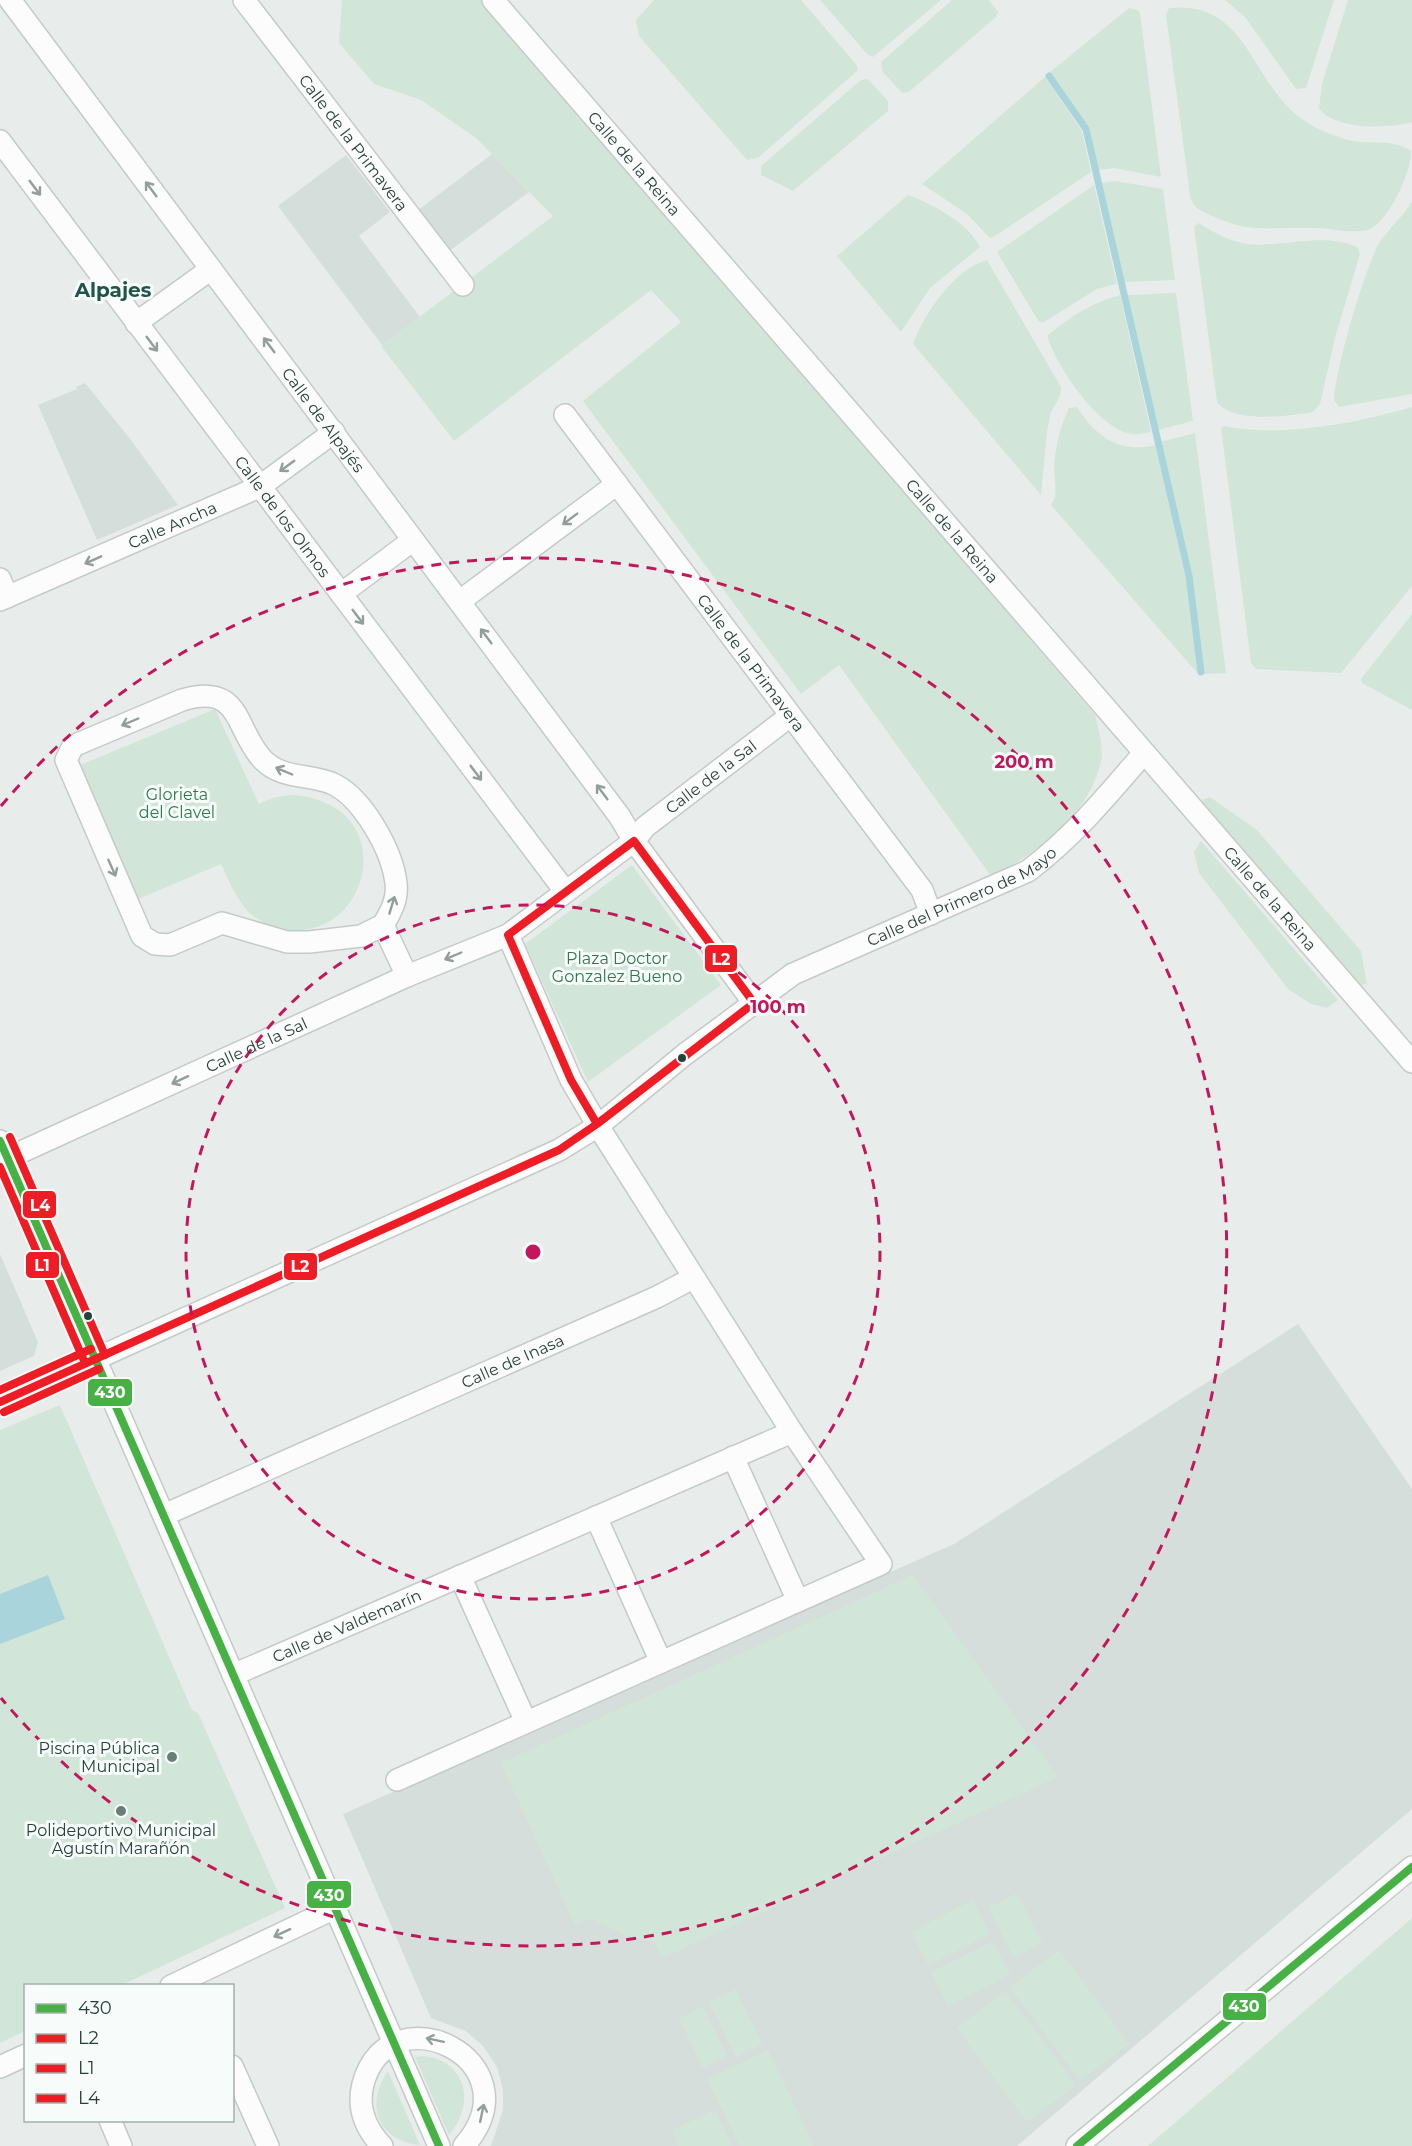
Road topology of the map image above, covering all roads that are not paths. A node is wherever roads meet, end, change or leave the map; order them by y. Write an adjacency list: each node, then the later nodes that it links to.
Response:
1 (10, 0): 5 (street, Calle de Alpajés, one-way to 1)
2 (244, 0): 6 (street, Calle de la Primavera)
3 (493, 0): 17 (street, Calle de la Reina)
4 (0, 141): 7 (street, Calle de los Olmos, one-way to 7)
5 (211, 268): 7 (street); 9 (street, Calle de Alpajés, one-way to 5)
6 (463, 285)
7 (136, 323): 11 (street, Calle de los Olmos, one-way to 11)
8 (566, 415): 10 (street, Calle de la Primavera)
9 (334, 432): 11 (street, Calle Ancha, one-way to 11); 12 (street, Calle de Alpajés)
10 (616, 484): 15 (street, one-way to 15); 16 (street, Calle de la Primavera)
11 (259, 487): 13 (street, Calle Ancha, one-way to 13); 14 (street, Calle de los Olmos)
12 (413, 540): 14 (street); 15 (street, Calle de Alpajés)
13 (2, 592)
14 (341, 594): 19 (street, Calle de los Olmos, one-way to 19)
15 (460, 601): 18 (street, Calle de Alpajés, one-way to 15)
16 (790, 716): 18 (street, Calle de la Sal); 20 (street, Calle de la Primavera)
17 (1143, 753): 20 (street, Calle del Primero de Mayo); 25 (street, Calle de la Reina)
18 (634, 842): 19 (street, Calle de la Sal); 24 (street, Calle de Alpajés)
19 (565, 891): 22 (street, Calle de la Sal)
20 (931, 914): 24 (street, Calle del Primero de Mayo)
21 (383, 925): 21 (street, one-way to 21); 23 (street)
22 (508, 935): 23 (street, Calle de la Sal, one-way to 23); 26 (street)
23 (407, 976): 27 (street, Calle de la Sal, one-way to 27)
24 (754, 1003): 26 (street, Calle del Primero de Mayo)
25 (1412, 1062)
26 (598, 1126): 28 (street); 29 (street)
27 (4, 1149): 29 (street)
28 (693, 1278): 31 (street); 33 (street, Calle de Inasa)
29 (95, 1359): 30 (street); 33 (street)
30 (0, 1402)
31 (792, 1432): 32 (street, Calle de Valdemarín); 36 (street)
32 (733, 1457): 34 (street, Calle de Valdemarín); 36 (street)
33 (164, 1515): 38 (street)
34 (596, 1517): 35 (street, Calle de Valdemarín); 37 (street)
35 (460, 1576): 38 (street, Calle de Valdemarín); 39 (street)
36 (798, 1601): 37 (street)
37 (661, 1662): 39 (street)
38 (233, 1674): 42 (street)
39 (526, 1722): 40 (street)
40 (397, 1780)
41 (1412, 1867): 55 (street)
42 (335, 1908): 43 (street, one-way to 43); 45 (street)
43 (195, 1980): 44 (street)
44 (179, 1984)
45 (393, 2045): 52 (street); 53 (street); 54 (street, one-way to 45)
46 (24, 2056): 47 (street)
47 (0, 2067)
48 (234, 2070): 51 (street)
49 (110, 2122): 50 (street)
50 (121, 2146)
51 (268, 2146)
52 (382, 2146)
53 (439, 2146)
54 (464, 2146)
55 (1077, 2146)

